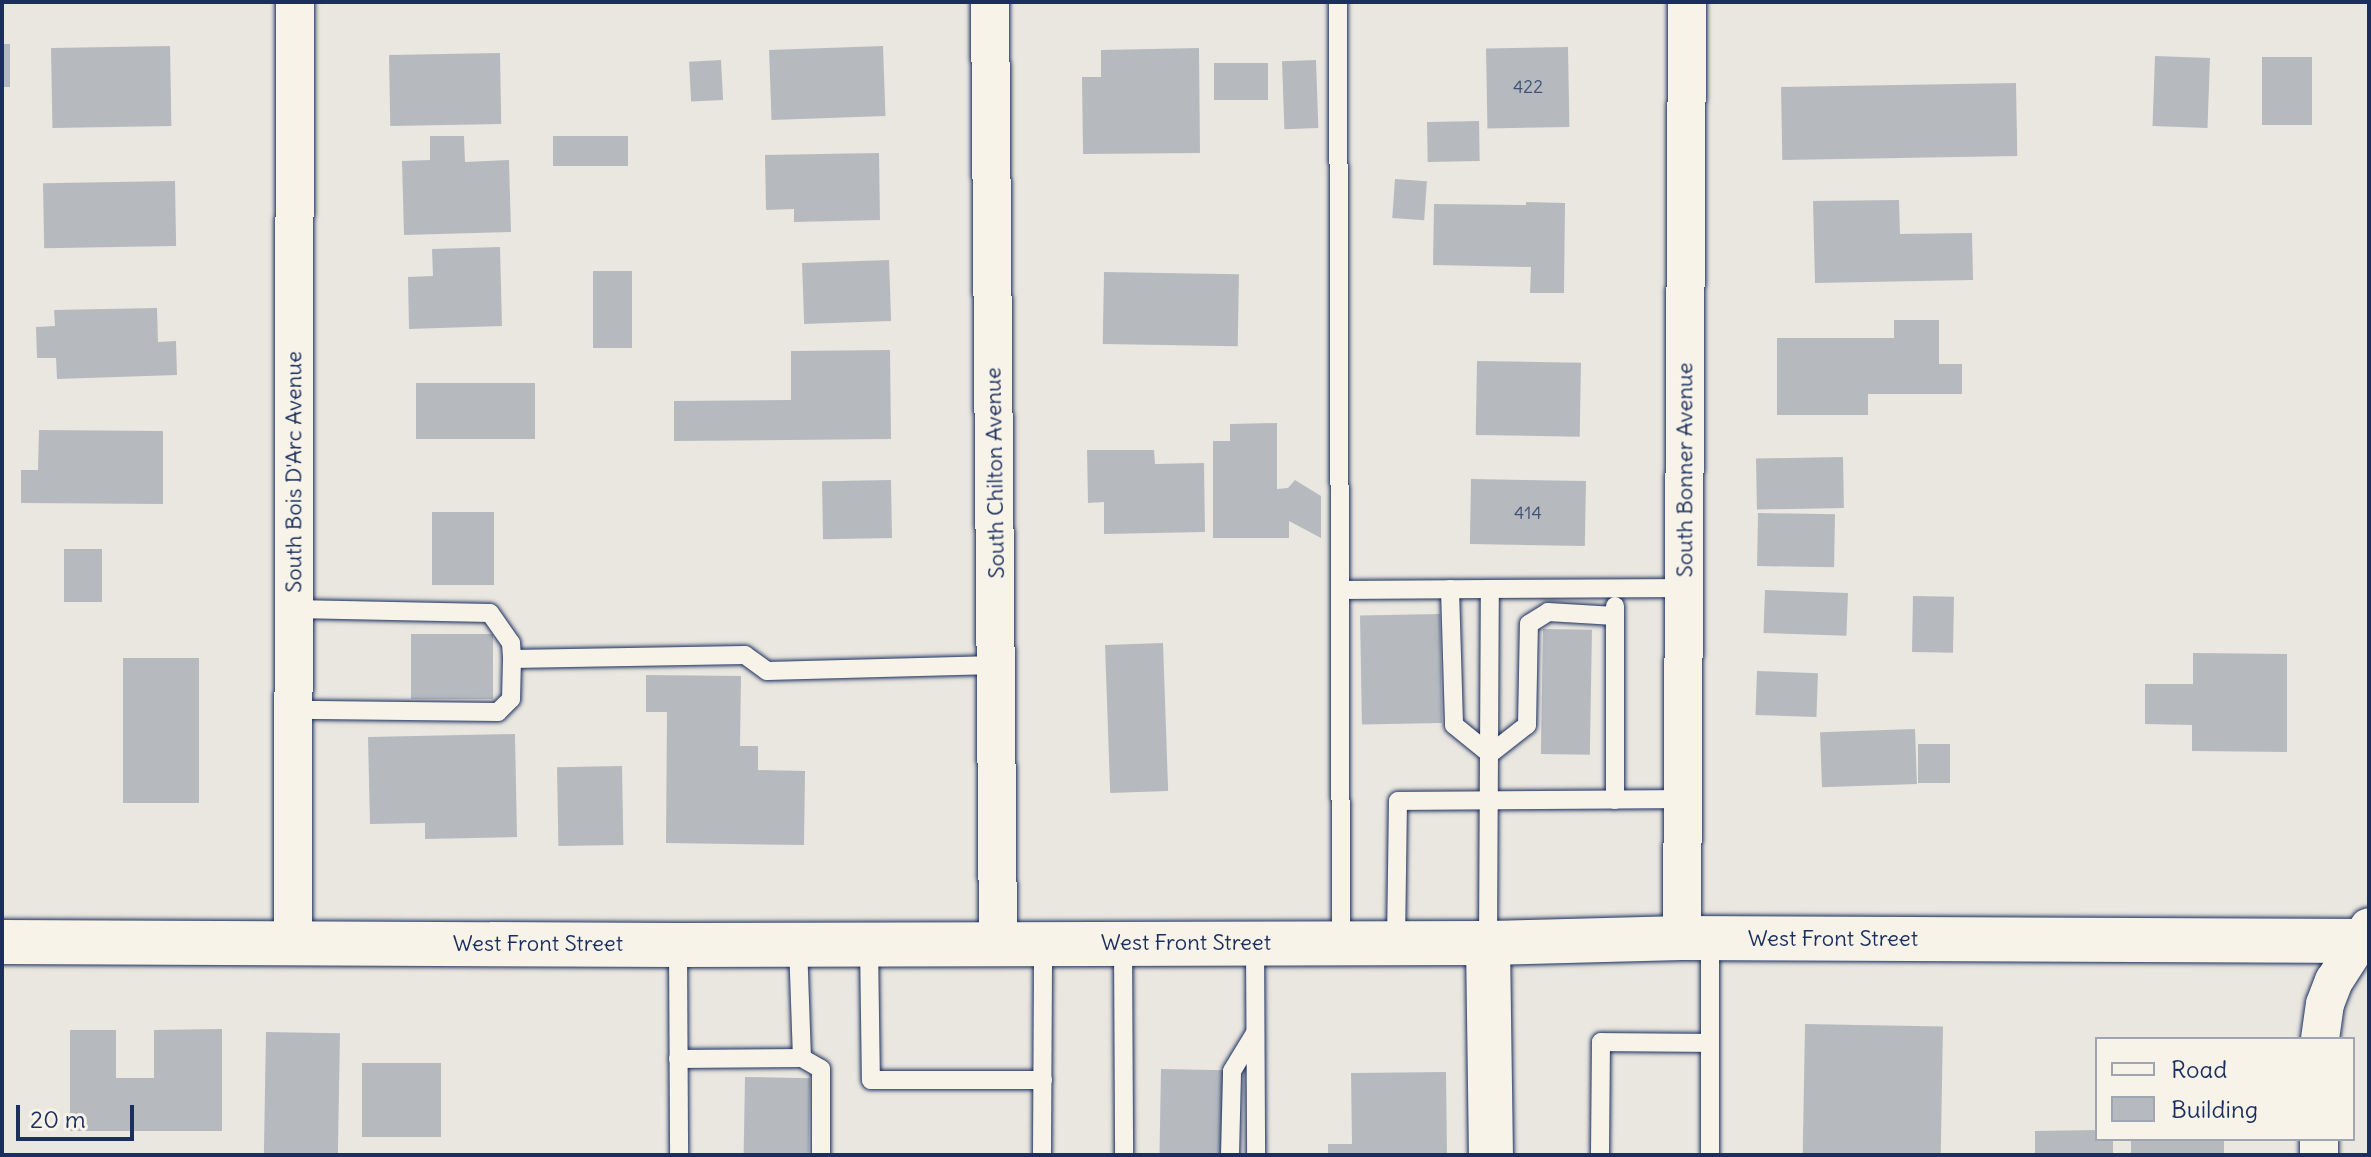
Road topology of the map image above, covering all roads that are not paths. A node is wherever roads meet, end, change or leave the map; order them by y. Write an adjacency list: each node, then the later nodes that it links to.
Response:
1 (295, 2): 10 (street, South Bois D'Arc Avenue)
2 (990, 2): 13 (street, South Chilton Avenue)
3 (1338, 2): 9 (lane)
4 (1687, 2): 6 (street, South Bonner Avenue)
5 (1616, 588): 6 (lane); 8 (lane); 11 (lane)
6 (1684, 588): 16 (street, South Bonner Avenue)
7 (1450, 589): 8 (lane); 9 (lane); 15 (lane)
8 (1490, 589): 15 (lane)
9 (1340, 590): 31 (lane)
10 (294, 609): 12 (lane); 14 (street, South Bois D'Arc Avenue)
11 (1615, 616): 15 (lane); 18 (lane)
12 (512, 659): 13 (lane); 14 (lane)
13 (996, 665): 29 (street, South Chilton Avenue)
14 (294, 710): 22 (street, South Bois D'Arc Avenue)
15 (1490, 754): 17 (lane)
16 (1683, 799): 18 (lane); 20 (street, South Bonner Avenue)
17 (1489, 800): 18 (lane); 25 (lane); 26 (lane)
18 (1615, 800)
19 (2365, 937): 20 (main road, West Front Street); 34 (street)
20 (1696, 938): 26 (main road, West Front Street); 35 (lane)
21 (2, 942): 22 (main road, West Front Street)
22 (293, 943): 32 (main road, West Front Street)
23 (1123, 943): 24 (main road, West Front Street); 30 (main road, West Front Street); 42 (lane)
24 (1255, 943): 31 (main road, West Front Street); 33 (lane)
25 (1396, 943): 26 (main road, West Front Street); 31 (main road, West Front Street)
26 (1488, 943): 45 (main road)
27 (798, 944): 28 (main road, West Front Street); 32 (main road, West Front Street); 36 (lane)
28 (869, 944): 29 (main road, West Front Street); 38 (lane)
29 (998, 944): 30 (main road, West Front Street)
30 (1043, 944): 38 (lane)
31 (1341, 944)
32 (678, 945): 37 (lane)
33 (1255, 1033): 43 (lane); 44 (lane)
34 (2320, 1037)
35 (1710, 1043): 46 (lane); 47 (lane)
36 (802, 1058): 37 (lane); 40 (lane)
37 (678, 1059): 39 (lane)
38 (1043, 1080): 41 (lane)
39 (679, 1155)
40 (821, 1155)
41 (1042, 1155)
42 (1124, 1155)
43 (1230, 1155)
44 (1256, 1155)
45 (1491, 1155)
46 (1600, 1155)
47 (1710, 1155)

